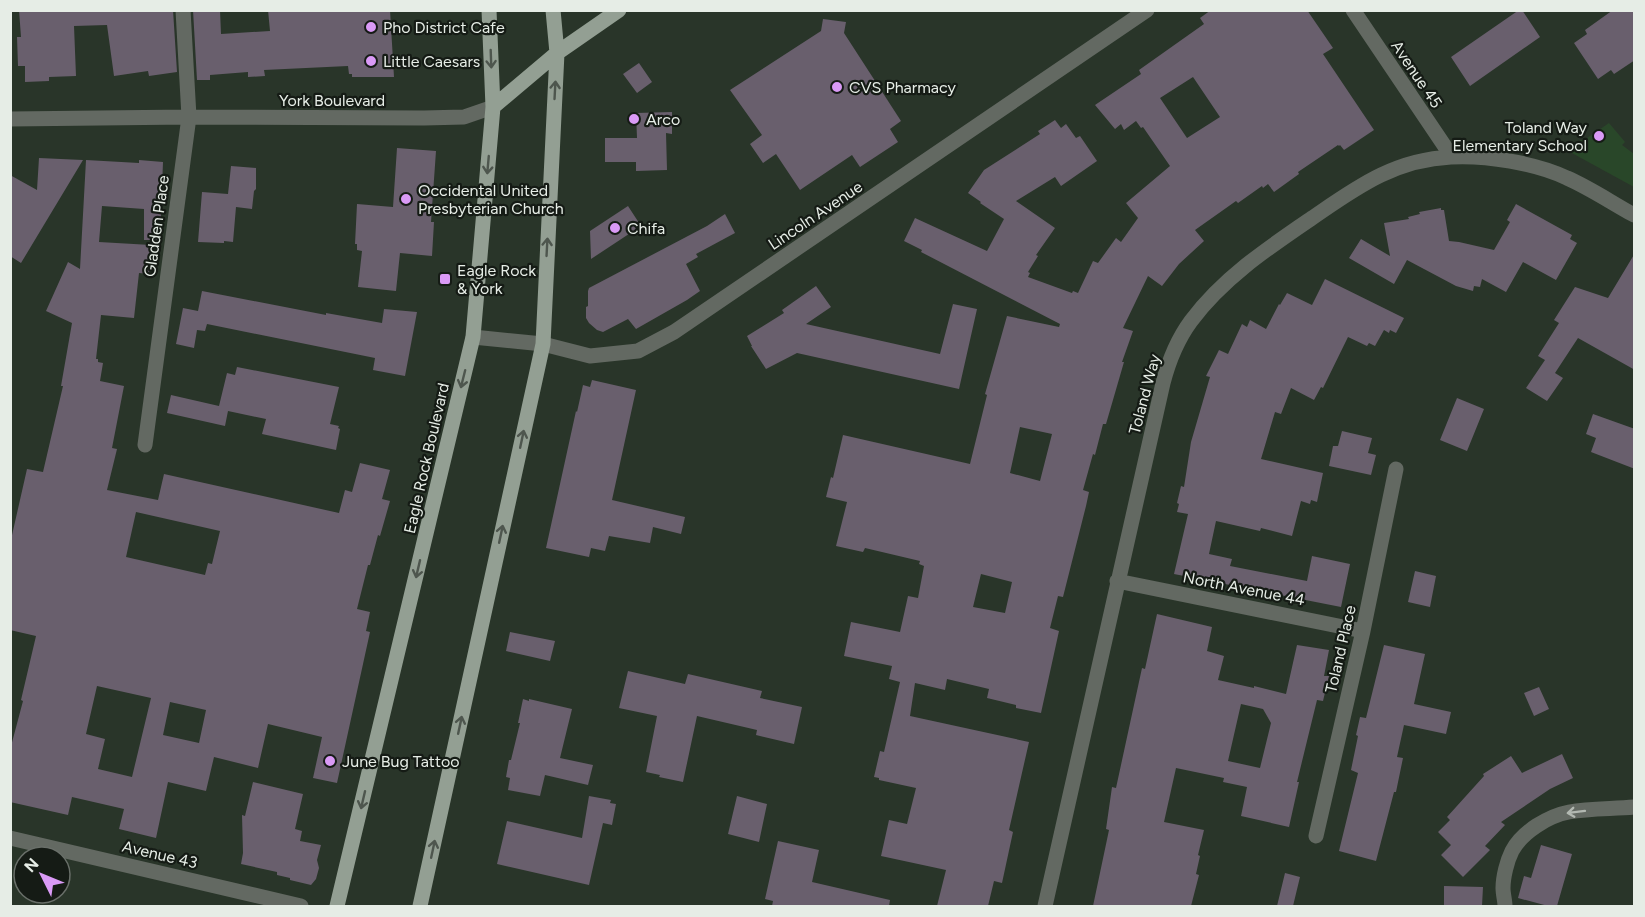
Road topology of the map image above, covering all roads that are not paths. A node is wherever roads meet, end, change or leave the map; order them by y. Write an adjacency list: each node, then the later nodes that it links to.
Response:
1 (183, 10): 9 (street, Gladden Place)
2 (489, 10): 8 (main road, Eagle Rock Boulevard, one-way to 8)
3 (553, 10): 7 (main road)
4 (619, 10): 7 (main road, York Boulevard)
5 (1147, 10): 14 (street, Lincoln Avenue)
6 (1353, 10): 11 (street, Avenue 45)
7 (557, 53): 8 (main road, York Boulevard); 14 (main road, one-way to 7)
8 (493, 107): 9 (street, York Boulevard); 13 (main road, Eagle Rock Boulevard, one-way to 13)
9 (189, 117): 10 (street, York Boulevard); 15 (street, Gladden Place)
10 (10, 119)
11 (1452, 157): 12 (street, Toland Way); 17 (street, Toland Way)
12 (1635, 215)
13 (473, 337): 14 (street, Lincoln Avenue); 23 (main road, Eagle Rock Boulevard, one-way to 23)
14 (543, 344): 24 (main road, one-way to 14)
15 (145, 445)
16 (1396, 469): 18 (street, Toland Place)
17 (1117, 581): 18 (street, North Avenue 44); 25 (street, Toland Way)
18 (1363, 631): 20 (street, Toland Place)
19 (1635, 807): 26 (street, one-way to 26)
20 (1316, 836)
21 (10, 838): 22 (street, Avenue 43)
22 (301, 906)
23 (338, 906)
24 (420, 906)
25 (1045, 906)
26 (1505, 906)

